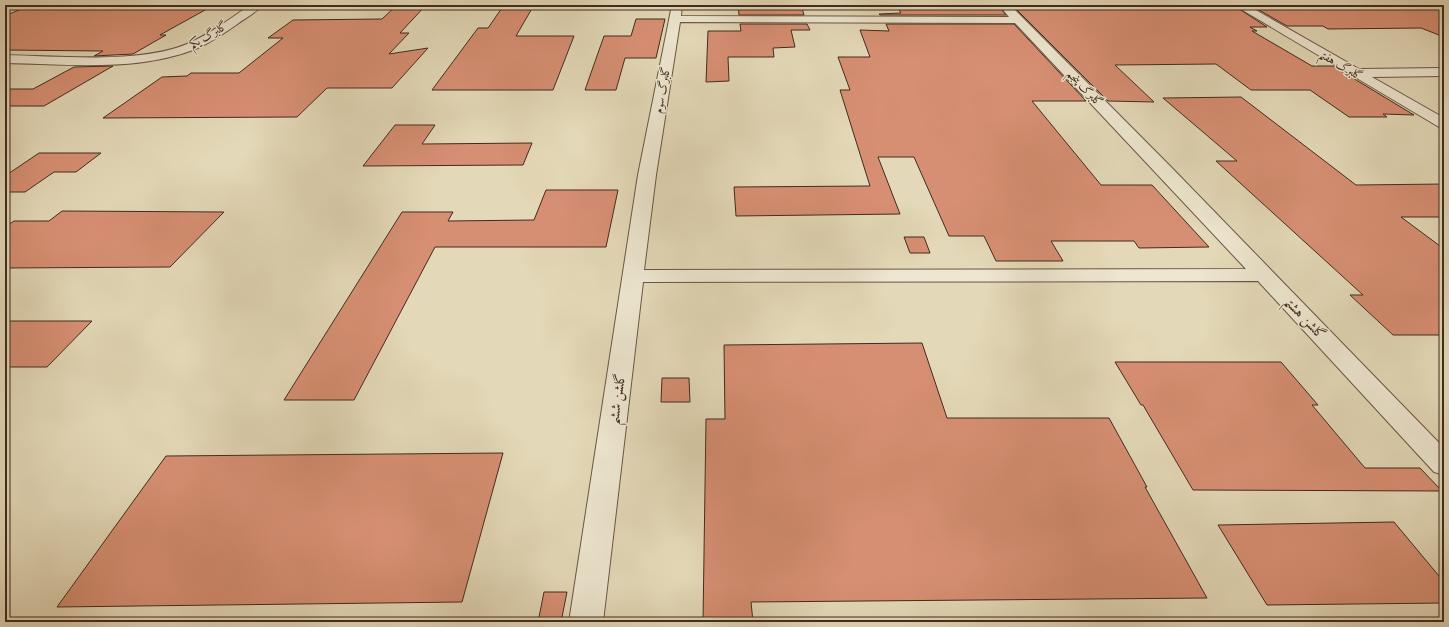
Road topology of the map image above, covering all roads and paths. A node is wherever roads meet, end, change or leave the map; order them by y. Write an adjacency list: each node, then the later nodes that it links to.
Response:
1 (257, 5): 7 (street, گلبرگ یکم)
2 (677, 5): 5 (street, گلبرگ سوم)
3 (1004, 5): 6 (street, گلبرگ پنجم)
4 (1239, 5): 9 (street, گلبرگ هفتم)
5 (675, 19): 6 (street); 12 (street, گلبرگ سوم)
6 (1018, 20): 11 (street, گلبرگ پنجم)
7 (5, 59)
8 (1444, 72): 9 (street)
9 (1356, 73): 10 (street, گلبرگ هفتم)
10 (1444, 124)
11 (1166, 172): 13 (street, گلشن هشتم)
12 (647, 175): 14 (street, گلشن ششم)
13 (1264, 275): 14 (street); 15 (street, گلشن هشتم)
14 (634, 276): 16 (street, گلشن ششم)
15 (1444, 465)
16 (586, 622)

